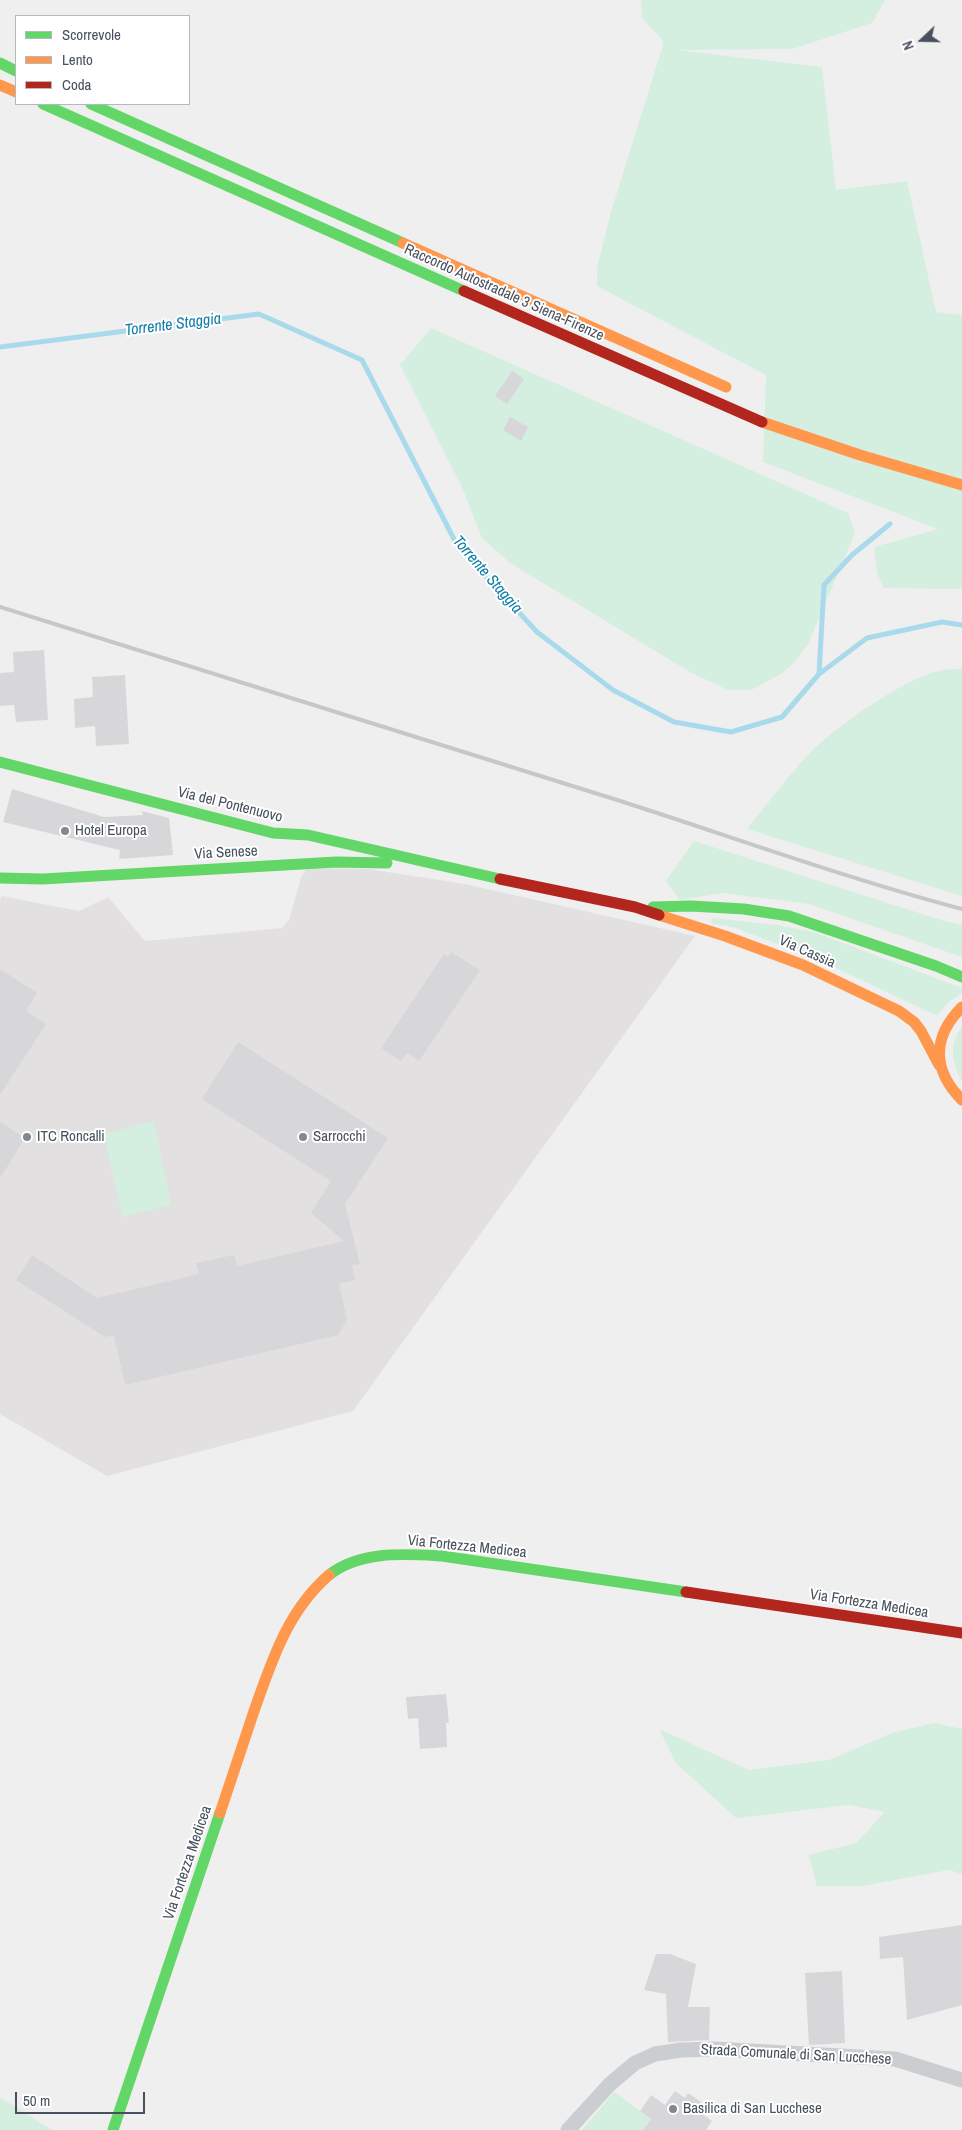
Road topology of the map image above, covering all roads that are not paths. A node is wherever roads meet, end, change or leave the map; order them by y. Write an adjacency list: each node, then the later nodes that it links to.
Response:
1 (0, 63): 2 (main road)
2 (15, 70)
3 (0, 85): 4 (main road)
4 (15, 92)
5 (45, 105): 8 (main road, Raccordo Autostradale 3 Siena-Firenze)
6 (92, 105): 7 (main road, Raccordo Autostradale 3 Siena-Firenze)
7 (737, 392)
8 (962, 485)
9 (0, 762): 10 (main road, Via del Pontenuovo)
10 (296, 844): 11 (main road); 12 (main road, Via del Pontenuovo)
11 (266, 866): 12 (main road, Via Senese); 13 (main road, Via Senese)
12 (454, 869): 14 (main road, Via Cassia)
13 (0, 878)
14 (636, 907): 15 (main road, Via Cassia); 17 (main road, Via Cassia)
15 (962, 977)
16 (962, 1007): 17 (main road, Via Cassia)
17 (939, 1065): 18 (main road, Via Cassia)
18 (962, 1100)
19 (962, 1634): 21 (main road, Via Fortezza Medicea)
20 (962, 2080): 22 (street, Strada Comunale di San Lucchese)
21 (114, 2130)
22 (568, 2130)

